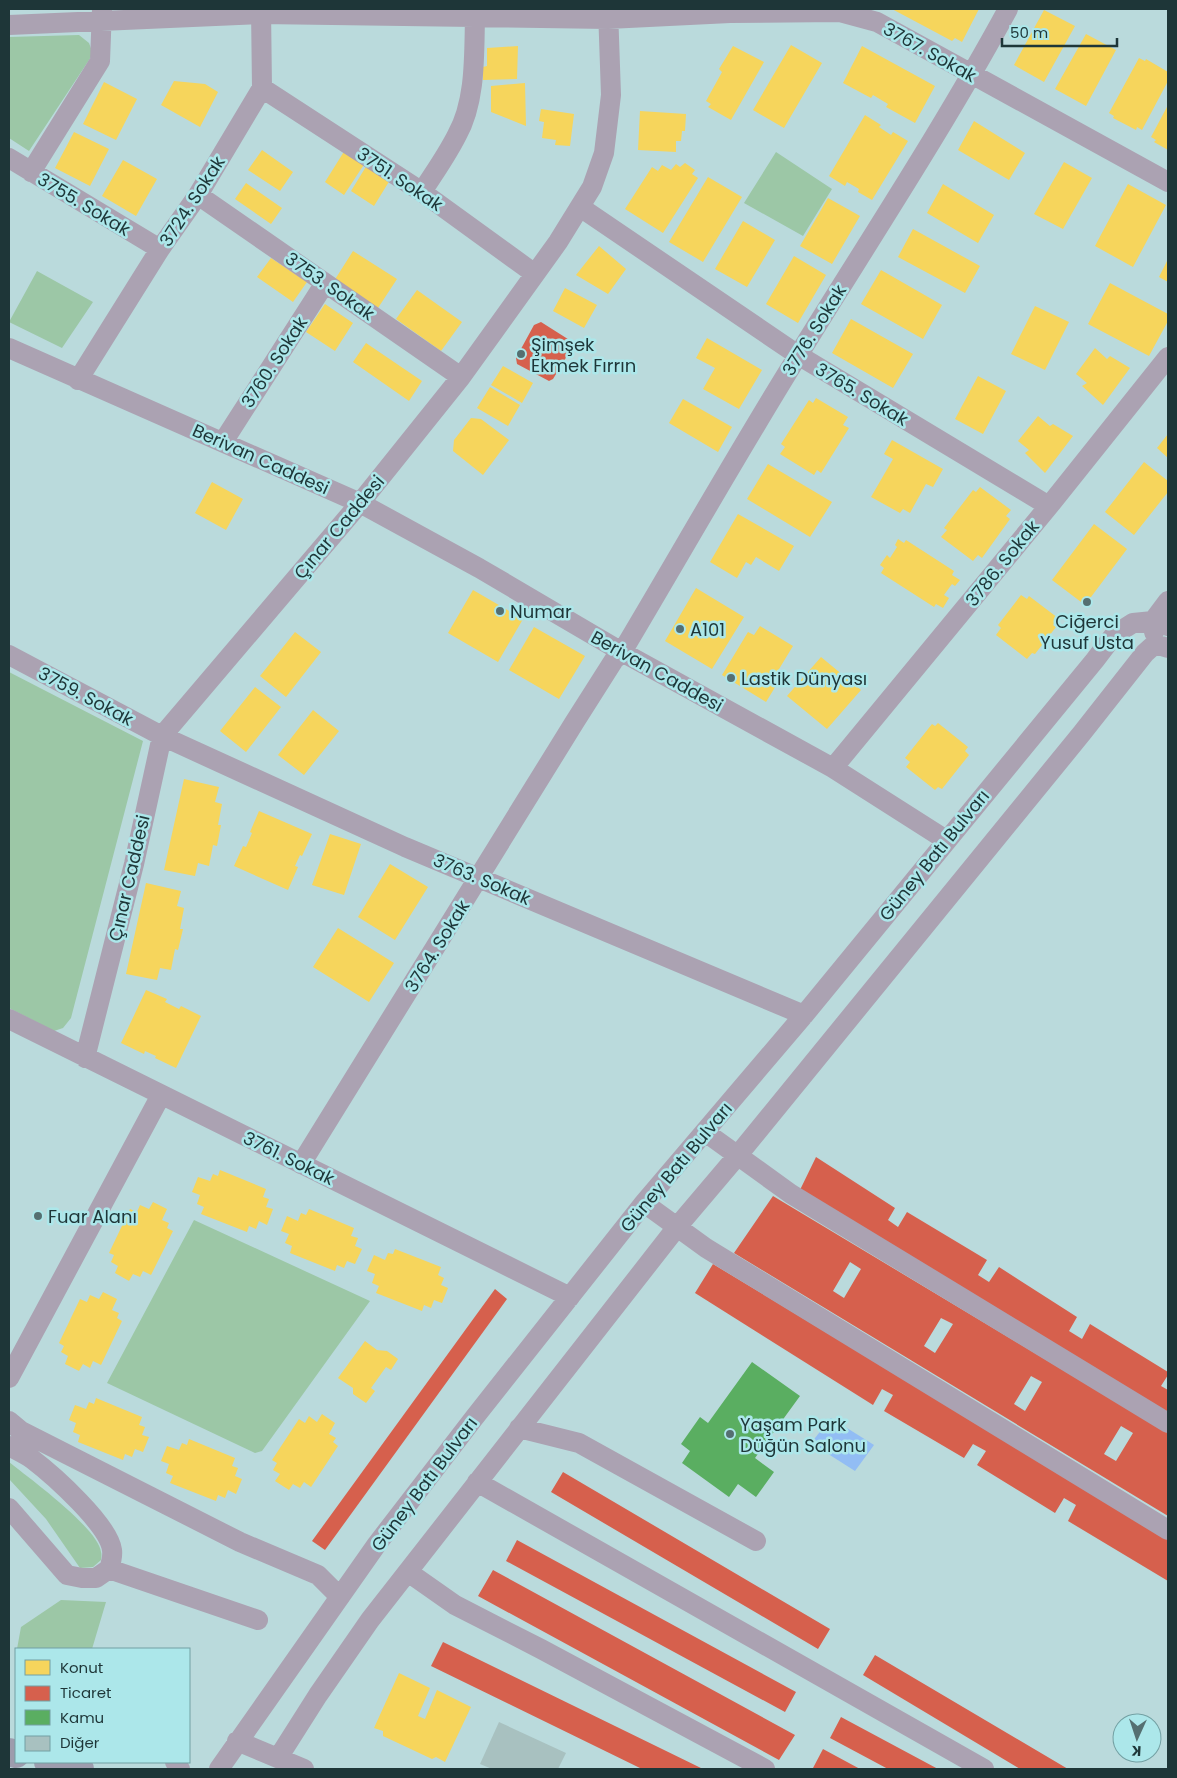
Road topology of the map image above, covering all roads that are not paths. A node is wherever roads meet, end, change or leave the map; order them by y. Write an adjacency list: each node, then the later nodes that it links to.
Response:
1 (1008, 9): 9 (street, 3776. Sokak)
2 (776, 10): 3 (street, 3767. Sokak); 5 (street, 3767. Sokak)
3 (841, 10): 9 (street, 3767. Sokak)
4 (261, 12): 6 (street, 3767. Sokak); 7 (street, 3767. Sokak); 10 (street)
5 (608, 14): 7 (street, 3767. Sokak); 16 (street, Çınar Caddesi)
6 (102, 15): 8 (street, 3767. Sokak); 12 (street)
7 (475, 17): 14 (street)
8 (9, 24)
9 (972, 75): 13 (street, 3767. Sokak); 21 (street, 3776. Sokak)
10 (262, 88): 14 (street, 3751. Sokak); 15 (street, 3724. Sokak)
11 (9, 158): 12 (street, 3755. Sokak)
12 (31, 172): 17 (street, 3755. Sokak)
13 (1168, 182)
14 (422, 192): 18 (street, 3751. Sokak)
15 (198, 195): 17 (street, 3724. Sokak); 19 (street, 3753. Sokak)
16 (580, 207): 18 (street, Çınar Caddesi); 21 (street, 3765. Sokak)
17 (160, 249): 24 (street, 3724. Sokak)
18 (535, 274): 23 (street, Çınar Caddesi)
19 (325, 283): 23 (street, 3753. Sokak); 25 (street, 3760. Sokak)
20 (9, 348): 24 (street, Berivan Caddesi)
21 (798, 355): 27 (street, 3765. Sokak); 31 (street, 3776. Sokak)
22 (1168, 357): 27 (street, 3786. Sokak)
23 (461, 377): 26 (street, Çınar Caddesi)
24 (78, 380): 25 (street, Berivan Caddesi)
25 (223, 442): 26 (street, Berivan Caddesi)
26 (360, 503): 31 (street, Berivan Caddesi); 33 (street, Çınar Caddesi)
27 (1049, 506): 34 (street, 3786. Sokak)
28 (1168, 601): 29 (street)
29 (1161, 624): 30 (street); 35 (street, Güney Batı Bulvarı)
30 (1156, 648): 42 (street, Güney Batı Bulvarı)
31 (622, 652): 34 (street, Berivan Caddesi); 36 (street, 3764. Sokak)
32 (9, 655): 33 (street, 3759. Sokak)
33 (162, 736): 36 (street, 3763. Sokak); 39 (street, Çınar Caddesi)
34 (833, 768): 35 (street, Berivan Caddesi)
35 (946, 840): 37 (street, Güney Batı Bulvarı)
36 (479, 878): 37 (street, 3763. Sokak); 43 (street, 3764. Sokak)
37 (804, 1015): 41 (street, Güney Batı Bulvarı)
38 (9, 1019): 39 (street, 3761. Sokak)
39 (85, 1058): 40 (street, 3761. Sokak)
40 (162, 1095): 43 (street, 3761. Sokak); 47 (street)
41 (705, 1132): 42 (street); 44 (street, Güney Batı Bulvarı)
42 (738, 1156): 45 (street, Güney Batı Bulvarı); 49 (street)
43 (301, 1164): 46 (street, 3761. Sokak)
44 (644, 1202): 45 (street); 46 (street, Güney Batı Bulvarı)
45 (677, 1226): 50 (street, Güney Batı Bulvarı); 54 (street)
46 (570, 1297): 58 (street, Güney Batı Bulvarı)
47 (9, 1378)
48 (9, 1421): 58 (street)
49 (1168, 1423)
50 (519, 1428): 52 (street, Güney Batı Bulvarı); 55 (street)
51 (9, 1446): 56 (street)
52 (477, 1482): 57 (street, Güney Batı Bulvarı); 67 (street)
53 (9, 1508): 56 (street)
54 (1168, 1530)
55 (756, 1541)
56 (109, 1569): 59 (street)
57 (408, 1572): 61 (street, Güney Batı Bulvarı); 66 (street)
58 (340, 1597): 60 (street, Güney Batı Bulvarı)
59 (258, 1620)
60 (240, 1737): 61 (street); 64 (street, Güney Batı Bulvarı)
61 (278, 1758): 65 (street)
62 (53, 1763): 63 (highway)
63 (80, 1769)
64 (219, 1769)
65 (304, 1769)
66 (765, 1769)
67 (984, 1769)

